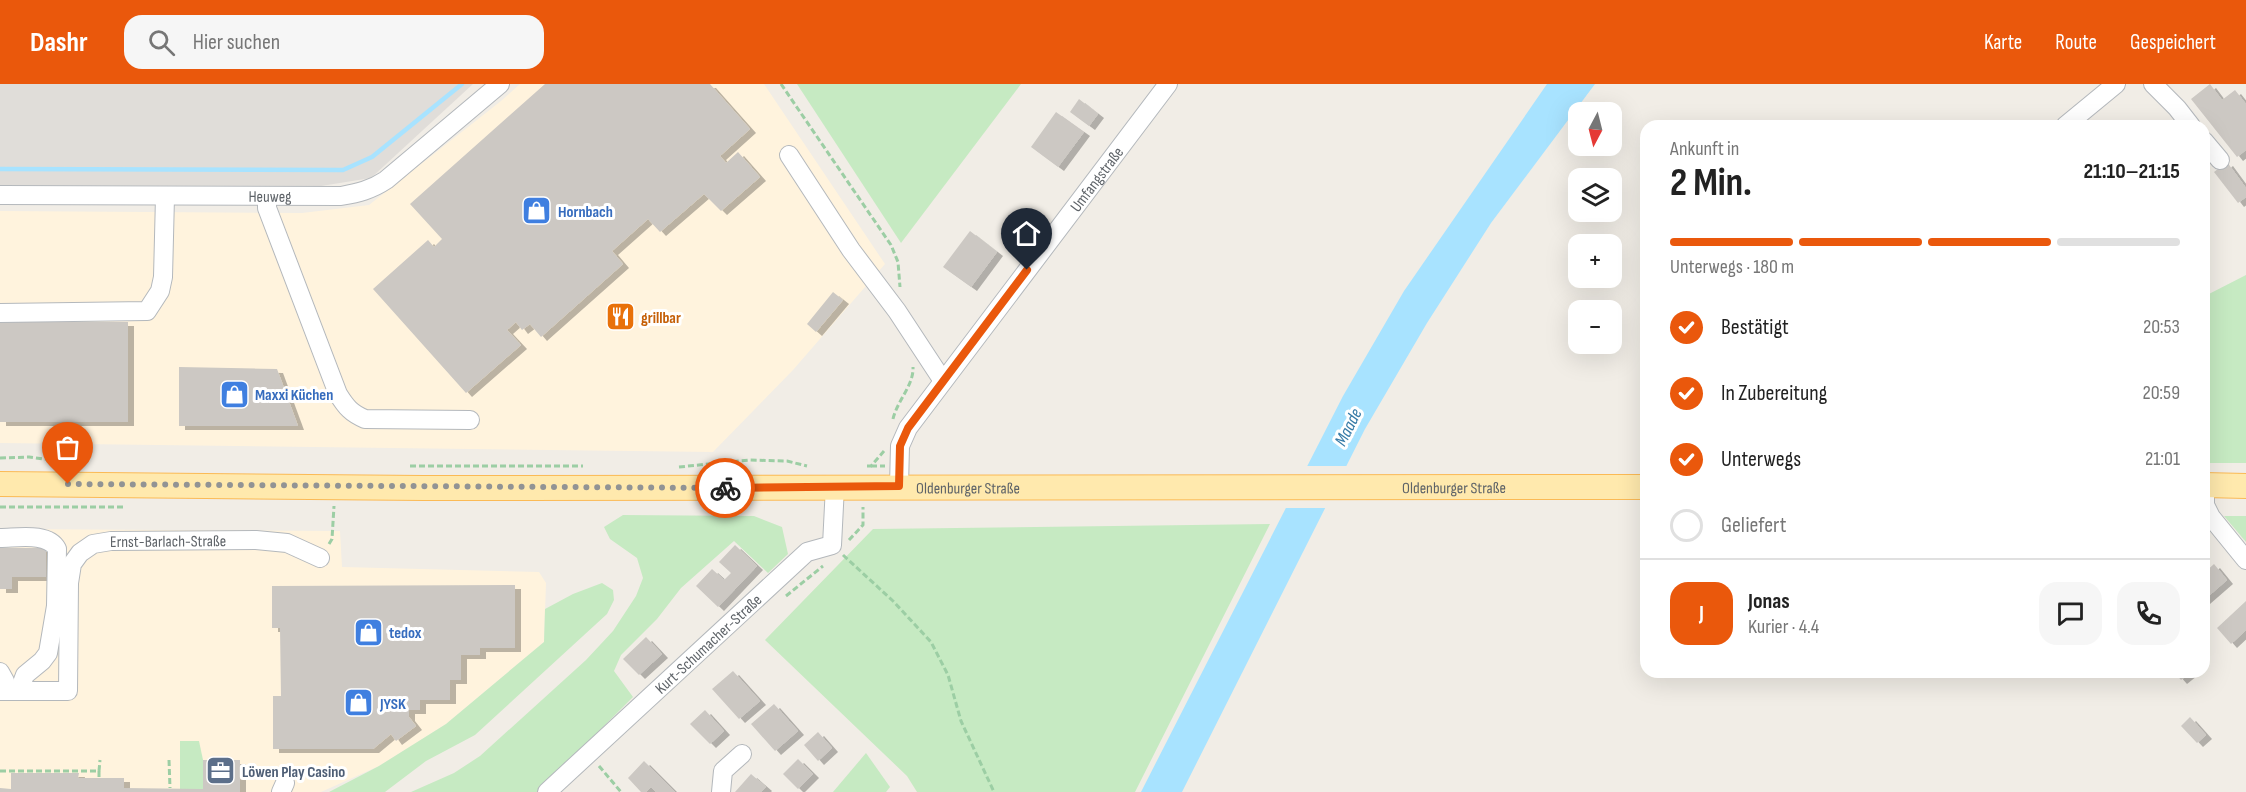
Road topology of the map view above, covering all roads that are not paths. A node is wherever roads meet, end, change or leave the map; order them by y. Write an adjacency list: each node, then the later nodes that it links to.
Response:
1 (500, 84): 11 (street, Heuweg)
2 (1168, 84): 14 (street, Umfangstraße)
3 (2116, 84): 5 (street)
4 (2153, 84): 6 (street)
5 (2072, 120)
6 (2186, 120)
7 (2210, 148): 9 (street)
8 (789, 155): 14 (street)
9 (2220, 160)
10 (0, 195): 12 (street, Heuweg)
11 (267, 196): 12 (street, Heuweg); 15 (street)
12 (165, 197): 13 (street)
13 (0, 313)
14 (943, 381): 19 (street, Umfangstraße)
15 (470, 420)
16 (0, 484): 18 (main road, Oldenburger Straße)
17 (2210, 485): 20 (main road)
18 (835, 486): 19 (main road, Oldenburger Straße); 29 (street, Kurt-Schumacher-Straße)
19 (899, 486): 21 (main road, Oldenburger Straße)
20 (2246, 486)
21 (1640, 487)
22 (2210, 515): 25 (street)
23 (0, 538): 27 (street)
24 (320, 558): 27 (street, Ernst-Barlach-Straße)
25 (2246, 560)
26 (0, 672): 27 (street)
27 (8, 691)
28 (742, 754): 30 (street)
29 (547, 792)
30 (721, 792)

